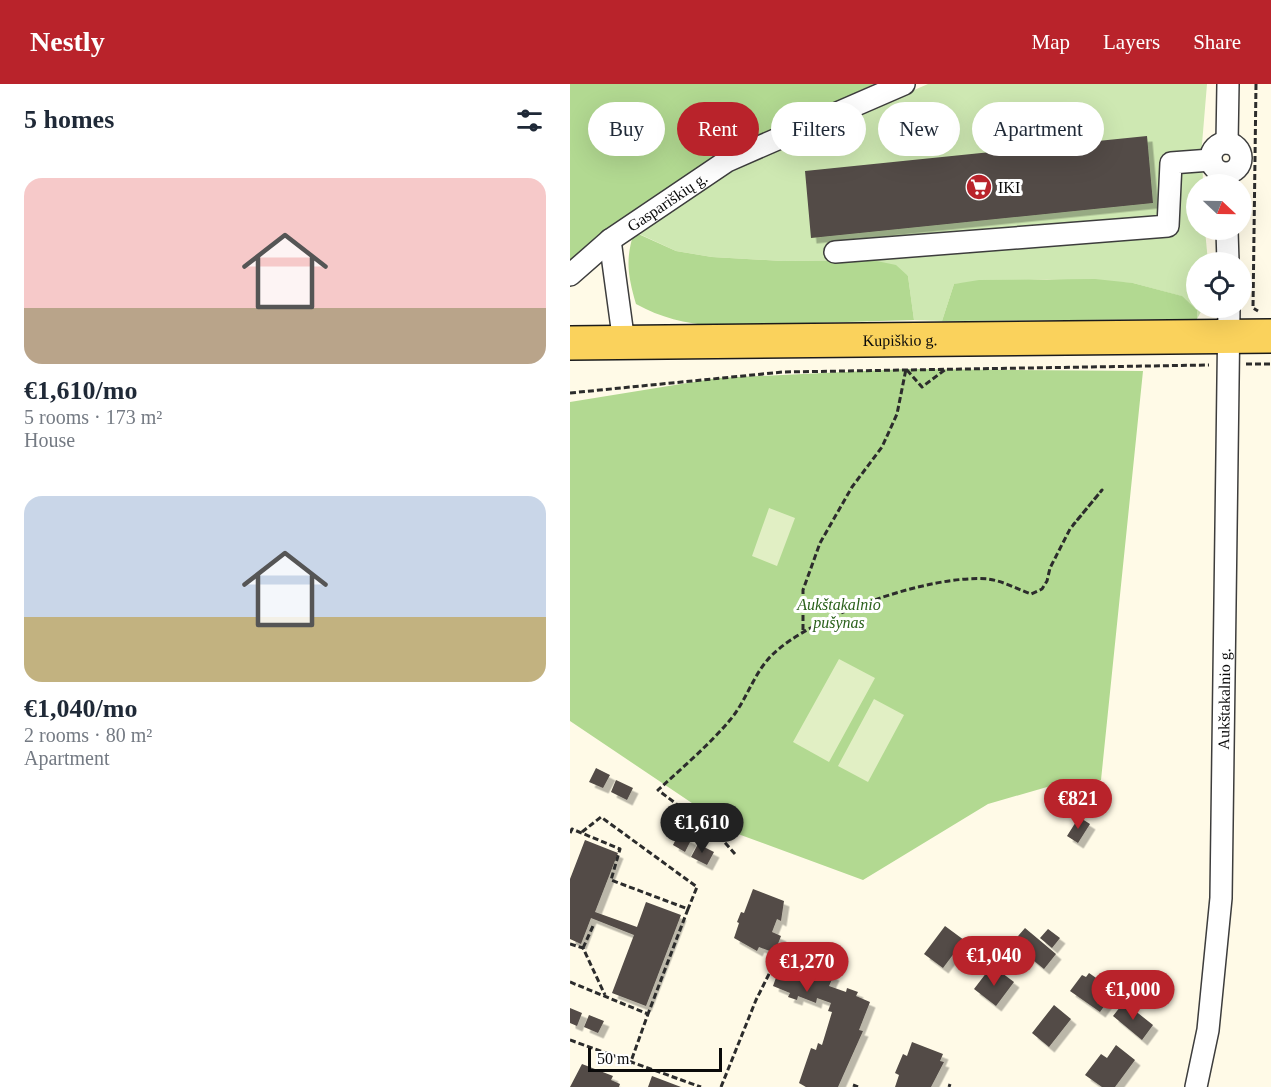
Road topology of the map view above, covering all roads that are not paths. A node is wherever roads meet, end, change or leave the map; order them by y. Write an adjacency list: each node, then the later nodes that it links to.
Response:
1 (904, 84): 4 (street, Gaspariškių g.)
2 (1228, 84): 3 (street)
3 (1221, 172): 5 (street)
4 (610, 240): 6 (street, Gaspariškių g.); 9 (street)
5 (835, 252)
6 (570, 275)
7 (1266, 324): 8 (main road, Kupiškio g.)
8 (1229, 336): 9 (main road, Kupiškio g.); 11 (street, Aukštakalnio g.)
9 (624, 342): 10 (main road, Kupiškio g.)
10 (570, 343)
11 (1196, 1087)

